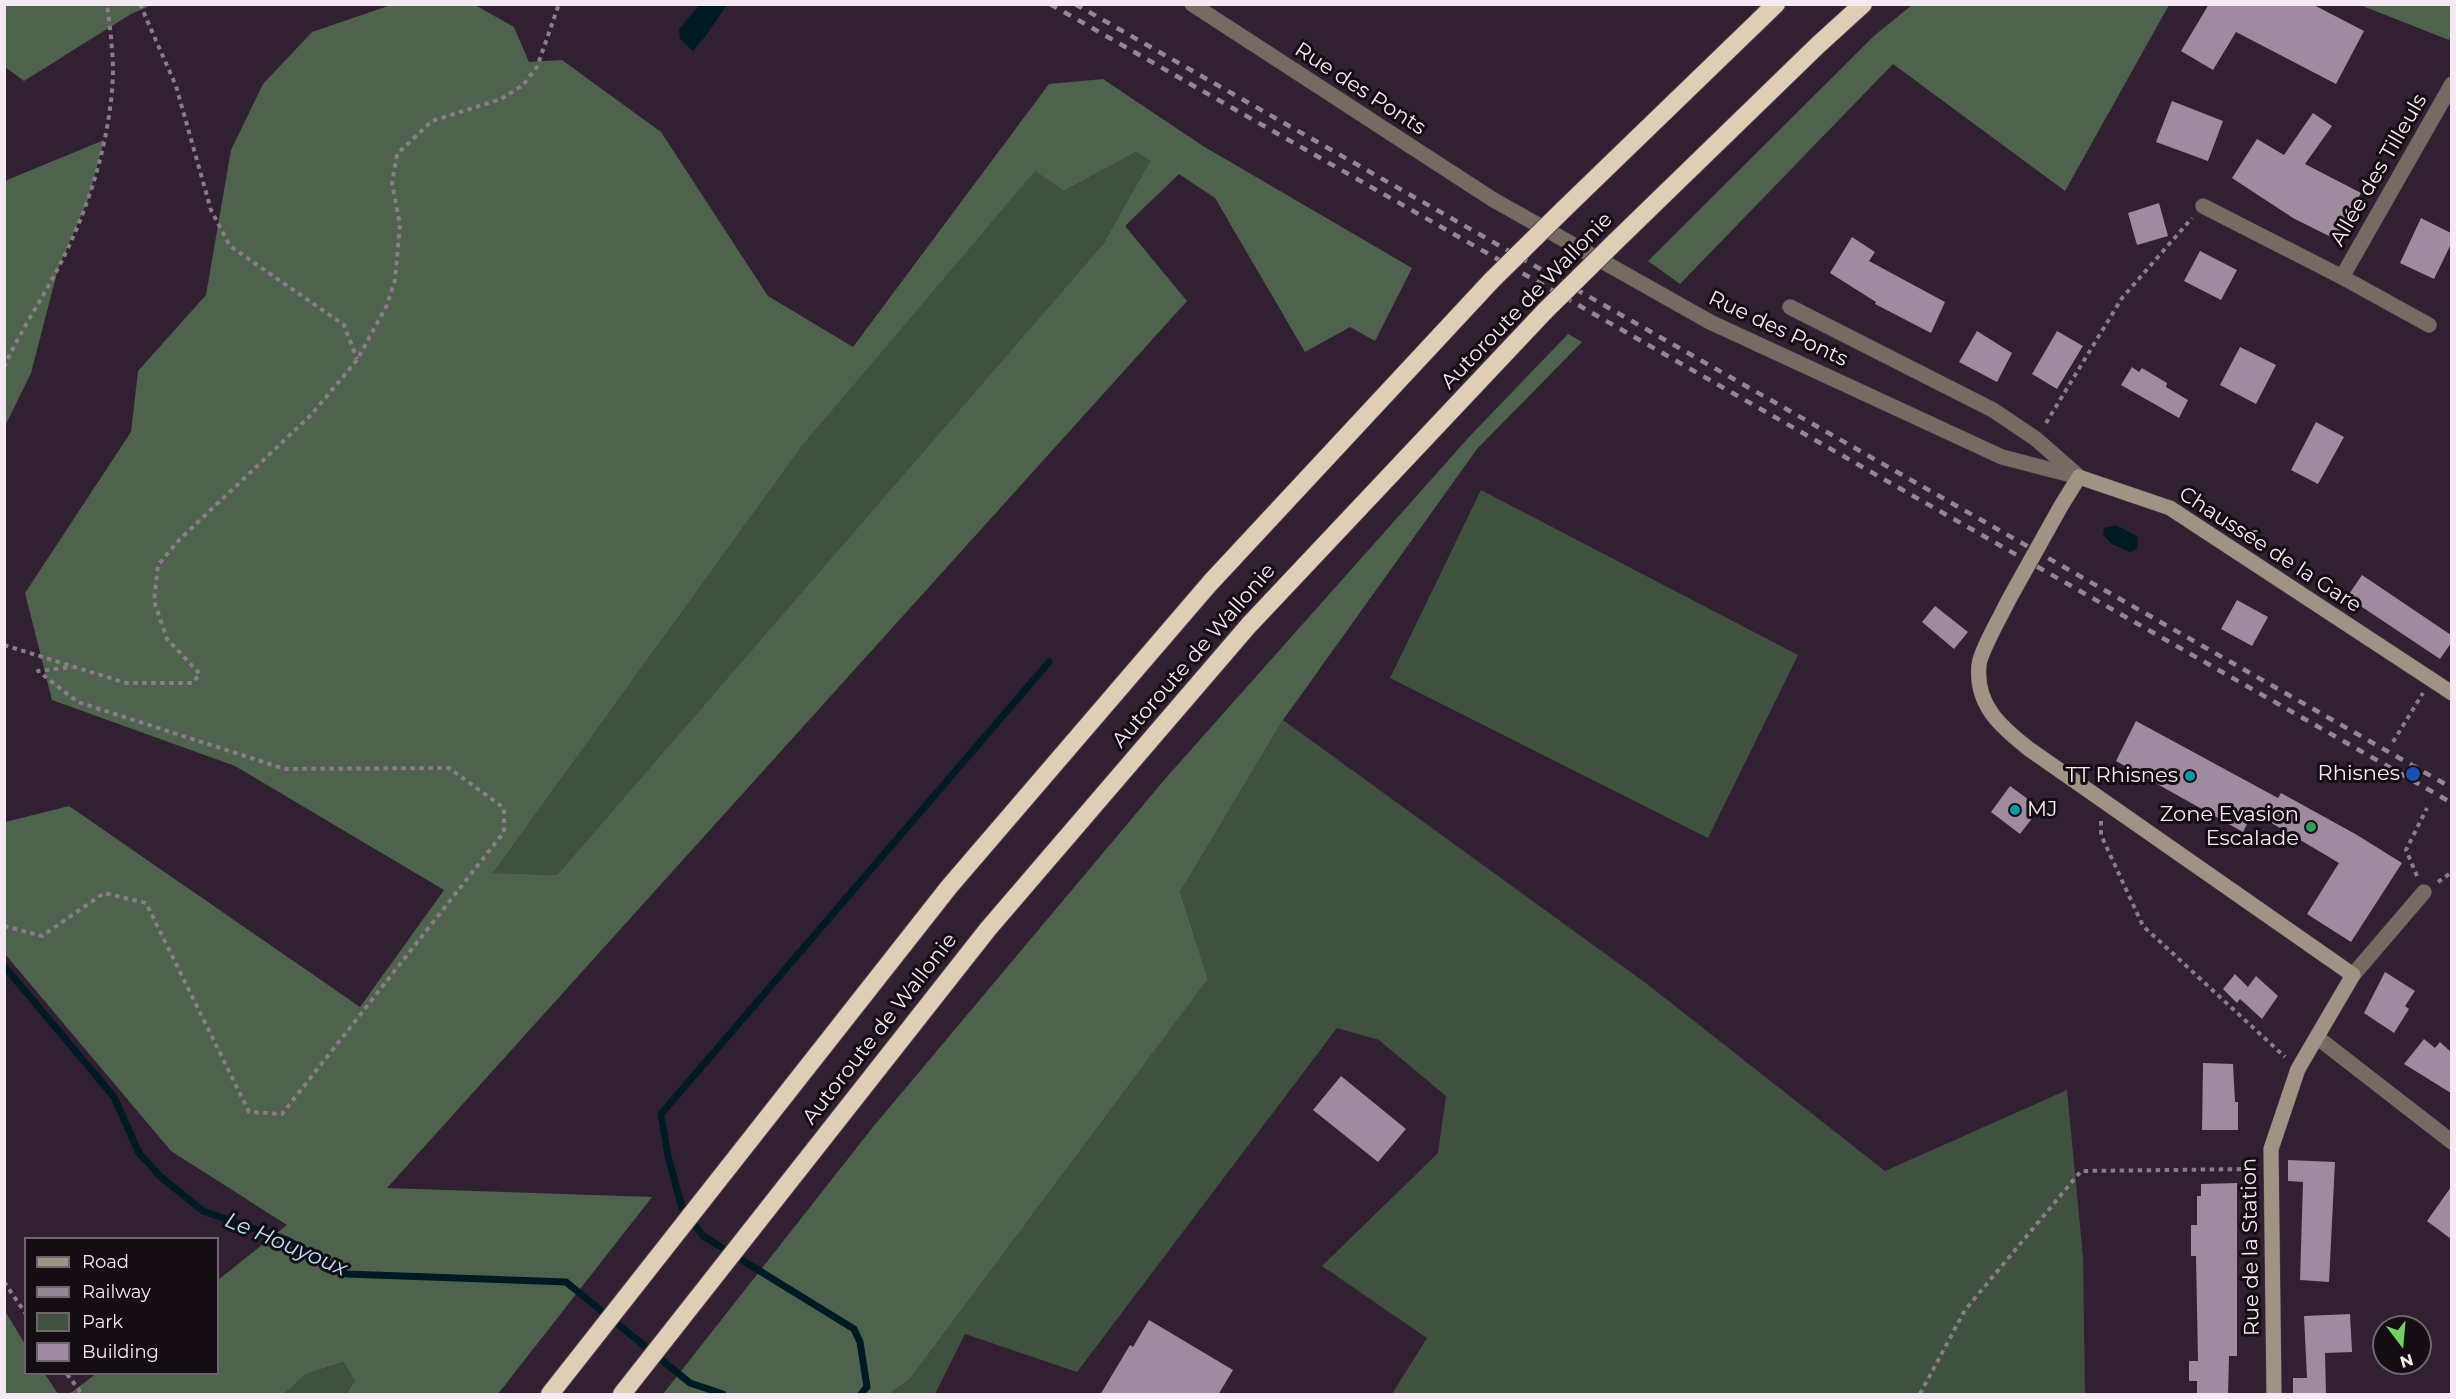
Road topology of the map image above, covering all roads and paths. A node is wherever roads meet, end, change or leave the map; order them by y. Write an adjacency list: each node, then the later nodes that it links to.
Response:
1 (107, 4): 13 (path)
2 (140, 4): 12 (path)
3 (559, 4): 12 (path)
4 (1192, 4): 15 (street, Rue des Ponts)
5 (1776, 4): 34 (highway, Autoroute de Wallonie, bridge)
6 (1863, 4): 35 (highway, Autoroute de Wallonie, bridge)
7 (2451, 84): 9 (street, Allée des Tilleuls)
8 (2203, 206): 9 (street, Allée des Tilleuls); 14 (path)
9 (2342, 277): 11 (street, Allée des Tilleuls)
10 (1790, 307): 14 (street, Rue des Ponts)
11 (2429, 325)
12 (357, 360): 17 (path)
13 (4, 367)
14 (2036, 439): 15 (street, Rue des Ponts)
15 (2079, 477): 18 (street, Chaussée de la Gare); 21 (street, bridge)
16 (4, 645): 17 (path)
17 (72, 668): 24 (path)
18 (2432, 680): 19 (street, Chaussée de la Gare); 20 (path)
19 (2451, 693)
20 (2393, 742)
21 (2101, 800): 25 (street); 27 (path)
22 (2427, 808): 23 (path)
23 (2424, 892): 25 (street, Rue de la Station)
24 (4, 926)
25 (2353, 975): 26 (street, Rue de la Station)
26 (2318, 1038): 27 (street, Rue de la Station); 28 (street)
27 (2298, 1069): 29 (street, Rue de la Station)
28 (2451, 1142)
29 (2271, 1169): 36 (path); 37 (street, Rue de la Station)
30 (4, 1282): 31 (path)
31 (24, 1311)
32 (68, 1375): 33 (path)
33 (82, 1395)
34 (550, 1395)
35 (622, 1395)
36 (1920, 1395)
37 (2274, 1395)

